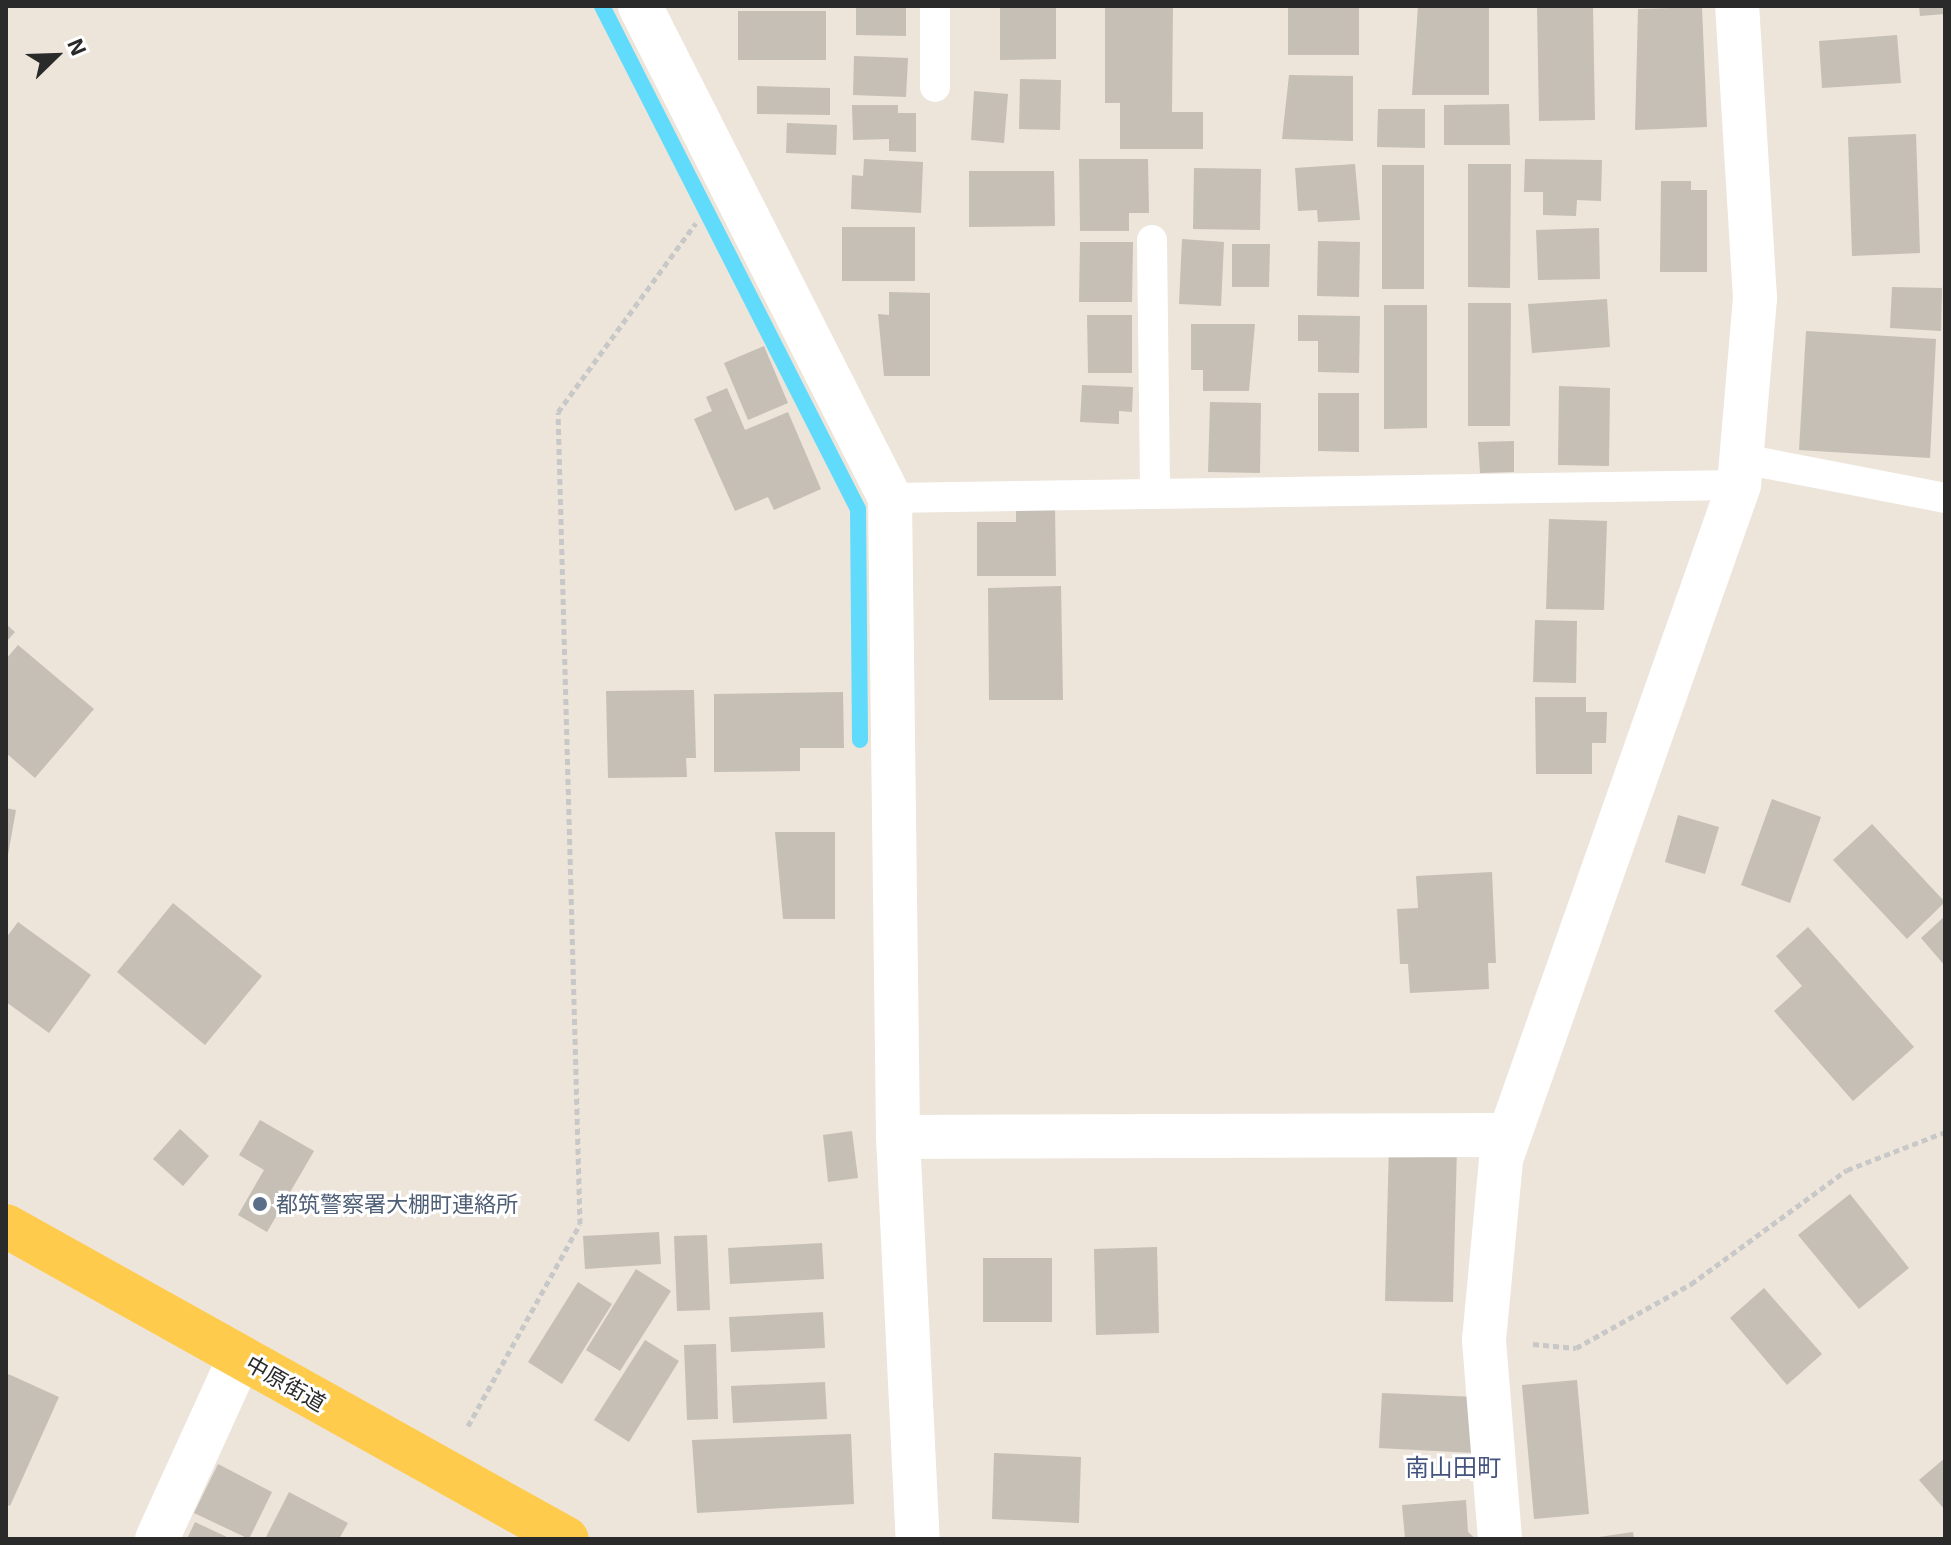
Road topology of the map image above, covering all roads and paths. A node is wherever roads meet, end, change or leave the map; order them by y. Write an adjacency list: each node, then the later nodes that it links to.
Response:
1 (640, 6): 9 (street)
2 (935, 6): 4 (lane)
3 (1737, 6): 7 (street)
4 (935, 87)
5 (683, 240): 17 (path)
6 (1152, 240): 8 (lane)
7 (1741, 472): 8 (lane); 10 (lane); 12 (street)
8 (1155, 494): 9 (lane)
9 (890, 498): 13 (street)
10 (1945, 498)
11 (1945, 1132): 15 (path)
12 (1507, 1135): 13 (street); 15 (street)
13 (898, 1137): 20 (street)
14 (6, 1226): 16 (main road, 中原街道)
15 (1484, 1340): 21 (street)
16 (240, 1357): 17 (main road, 中原街道); 18 (street)
17 (442, 1473): 19 (main road, 中原街道)
18 (157, 1539)
19 (567, 1539)
20 (918, 1539)
21 (1500, 1539)

